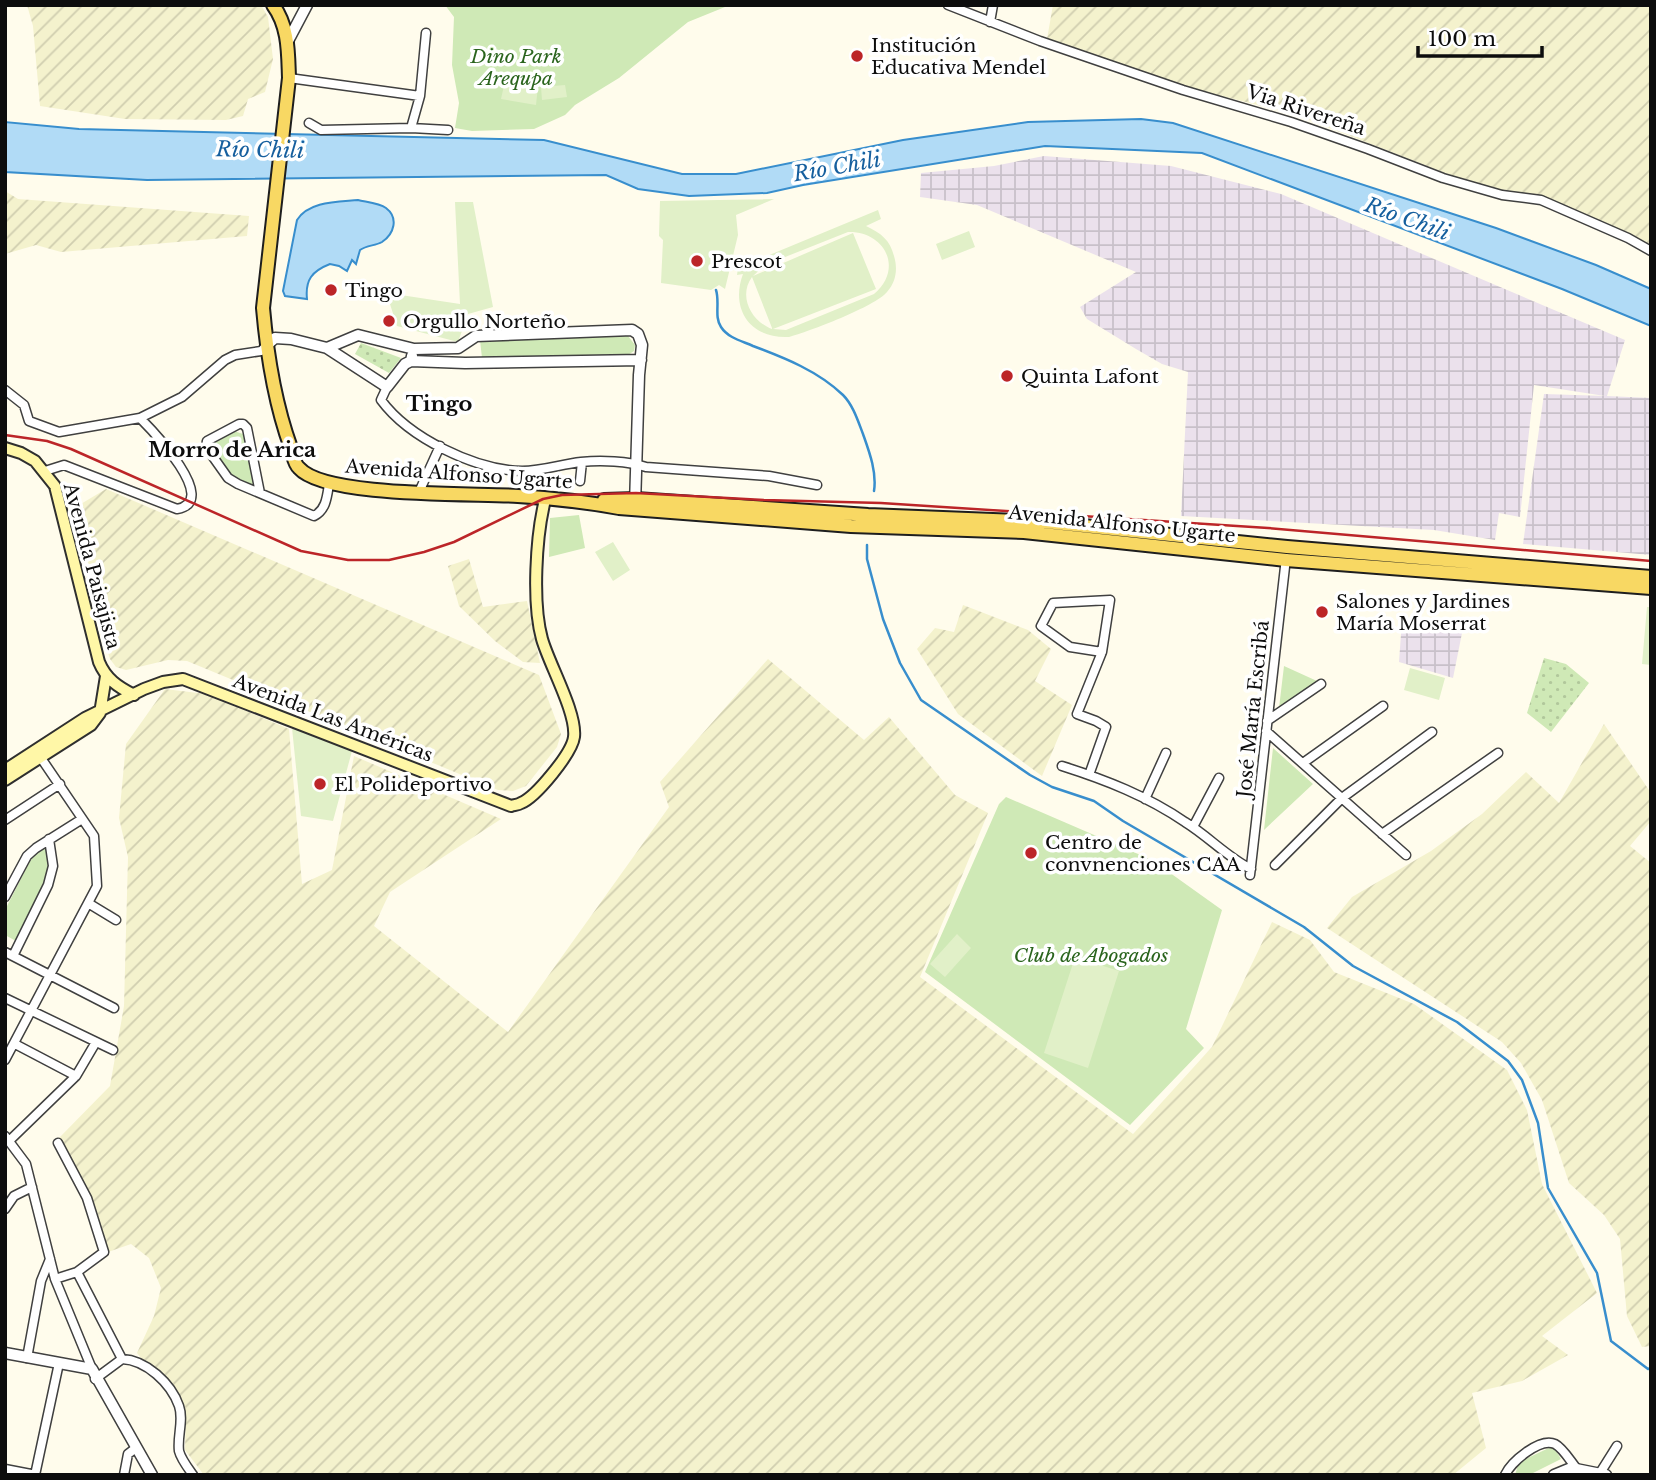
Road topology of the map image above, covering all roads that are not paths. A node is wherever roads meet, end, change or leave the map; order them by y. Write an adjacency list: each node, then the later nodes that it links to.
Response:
1 (274, 5): 7 (main road, Avenida Alfonso Ugarte)
2 (307, 5): 7 (street)
3 (948, 5): 5 (street, Via Rivereña)
4 (993, 5): 5 (street)
5 (990, 22): 13 (street, Via Rivereña)
6 (426, 33): 9 (street)
7 (288, 41): 8 (main road, Avenida Alfonso Ugarte)
8 (289, 78): 9 (street); 15 (main road, Avenida Alfonso Ugarte)
9 (420, 96): 11 (street)
10 (309, 123): 11 (street)
11 (411, 128): 12 (street)
12 (448, 130)
13 (1651, 251)
14 (462, 345): 17 (street); 18 (street); 20 (street)
15 (266, 346): 16 (street); 23 (street); 30 (main road, Avenida Alfonso Ugarte)
16 (327, 348): 17 (street); 21 (street)
17 (414, 349): 19 (street)
18 (641, 360): 20 (street); 27 (street)
19 (411, 361): 20 (street); 21 (street)
20 (465, 363)
21 (387, 387): 24 (street)
22 (5, 390): 23 (street)
23 (140, 418): 28 (street)
24 (440, 446): 26 (street); 32 (street)
25 (5, 448): 28 (main road, Avenida Paisajista)
26 (582, 462): 27 (street); 29 (street)
27 (637, 464): 31 (street); 35 (street)
28 (45, 471): 40 (main road, Avenida Paisajista)
29 (580, 481)
30 (329, 484): 32 (main road, Avenida Alfonso Ugarte); 33 (street)
31 (817, 485)
32 (419, 492): 34 (main road, Avenida Alfonso Ugarte)
33 (260, 493): 33 (street)
34 (545, 499): 35 (main road, Avenida Alfonso Ugarte); 42 (main road, Avenida Las Américas)
35 (635, 504): 36 (main road, Avenida Alfonso Ugarte)
36 (1287, 553): 37 (main road, Avenida Alfonso Ugarte); 38 (main road, Avenida Alfonso Ugarte); 45 (street, José María Escribá)
37 (1651, 578)
38 (1651, 588)
39 (1102, 652): 39 (street); 54 (street)
40 (106, 676): 42 (main road, Avenida Paisajista); 44 (main road, Avenida Paisajista)
41 (1321, 684): 45 (street)
42 (134, 695): 44 (main road, Avenida Las Américas)
43 (1384, 706): 51 (street)
44 (100, 713): 50 (main road, Avenida Las Américas); 53 (main road, Avenida Las Américas)
45 (1268, 721): 46 (street, José María Escribá)
46 (1266, 731): 51 (street); 62 (street, José María Escribá)
47 (1432, 732): 58 (street)
48 (1166, 753): 59 (street)
49 (1498, 753): 63 (street)
50 (41, 758): 56 (main road, Avenida Las Américas); 57 (street)
51 (1303, 764): 58 (street)
52 (1062, 766): 54 (street)
53 (5, 770)
54 (1089, 775): 59 (street)
55 (1219, 778): 62 (street)
56 (5, 780)
57 (60, 784): 60 (street); 61 (street)
58 (1342, 798): 63 (street); 66 (street)
59 (1145, 799): 62 (street)
60 (82, 819): 64 (street); 68 (street)
61 (5, 820)
62 (1193, 827)
63 (1382, 834): 65 (street)
64 (48, 839): 67 (street); 70 (street)
65 (1406, 855)
66 (1275, 865)
67 (5, 897)
68 (88, 903): 69 (street); 71 (street)
69 (116, 920)
70 (9, 954): 71 (street)
71 (50, 975): 73 (street); 74 (street)
72 (5, 998): 74 (street)
73 (114, 1008)
74 (32, 1011): 75 (street); 76 (street)
75 (96, 1042): 77 (street); 79 (street)
76 (15, 1044): 78 (street); 79 (street)
77 (113, 1050)
78 (5, 1060)
79 (76, 1076): 80 (street)
80 (7, 1139): 82 (street)
81 (58, 1143): 85 (street)
82 (32, 1187): 83 (street); 84 (street)
83 (5, 1209)
84 (50, 1259): 86 (street); 88 (street)
85 (77, 1272): 86 (street); 89 (street)
86 (55, 1279): 91 (street)
87 (5, 1353): 88 (street)
88 (27, 1358): 90 (street)
89 (122, 1359): 91 (street); 100 (street)
90 (59, 1363): 91 (street); 97 (street)
91 (94, 1374): 93 (street)
92 (1617, 1446): 96 (street)
93 (136, 1448): 98 (street); 99 (street)
94 (5, 1469): 97 (street)
95 (1577, 1469): 96 (street); 101 (street); 102 (street)
96 (1603, 1474)
97 (35, 1475)
98 (124, 1475)
99 (152, 1475)
100 (193, 1475)
101 (1506, 1475)
102 (1555, 1475)

